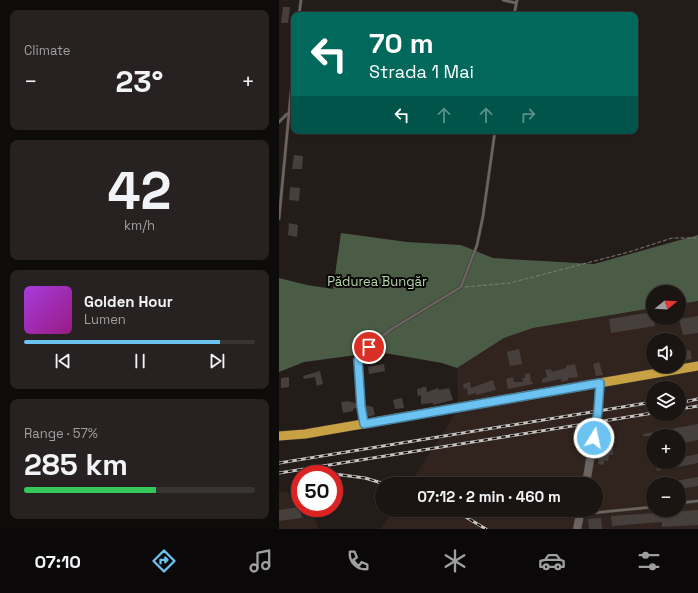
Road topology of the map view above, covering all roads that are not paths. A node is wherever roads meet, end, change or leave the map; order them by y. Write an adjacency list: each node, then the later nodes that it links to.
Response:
1 (301, 0): 4 (lane)
2 (503, 0): 3 (lane)
3 (517, 1): 5 (lane)
4 (299, 12)
5 (515, 12)
6 (291, 86): 7 (lane)
7 (288, 113): 8 (lane); 10 (lane)
8 (279, 122)
9 (495, 134): 11 (lane)
10 (279, 219)
11 (361, 356): 14 (street)
12 (698, 366): 13 (highway)
13 (600, 383): 14 (highway); 16 (main road)
14 (364, 424): 15 (highway)
15 (279, 436)
16 (587, 477)
17 (698, 501): 18 (lane)
18 (686, 502)
19 (646, 507): 20 (lane)
20 (603, 510)
21 (580, 517): 22 (main road)
22 (577, 529)

